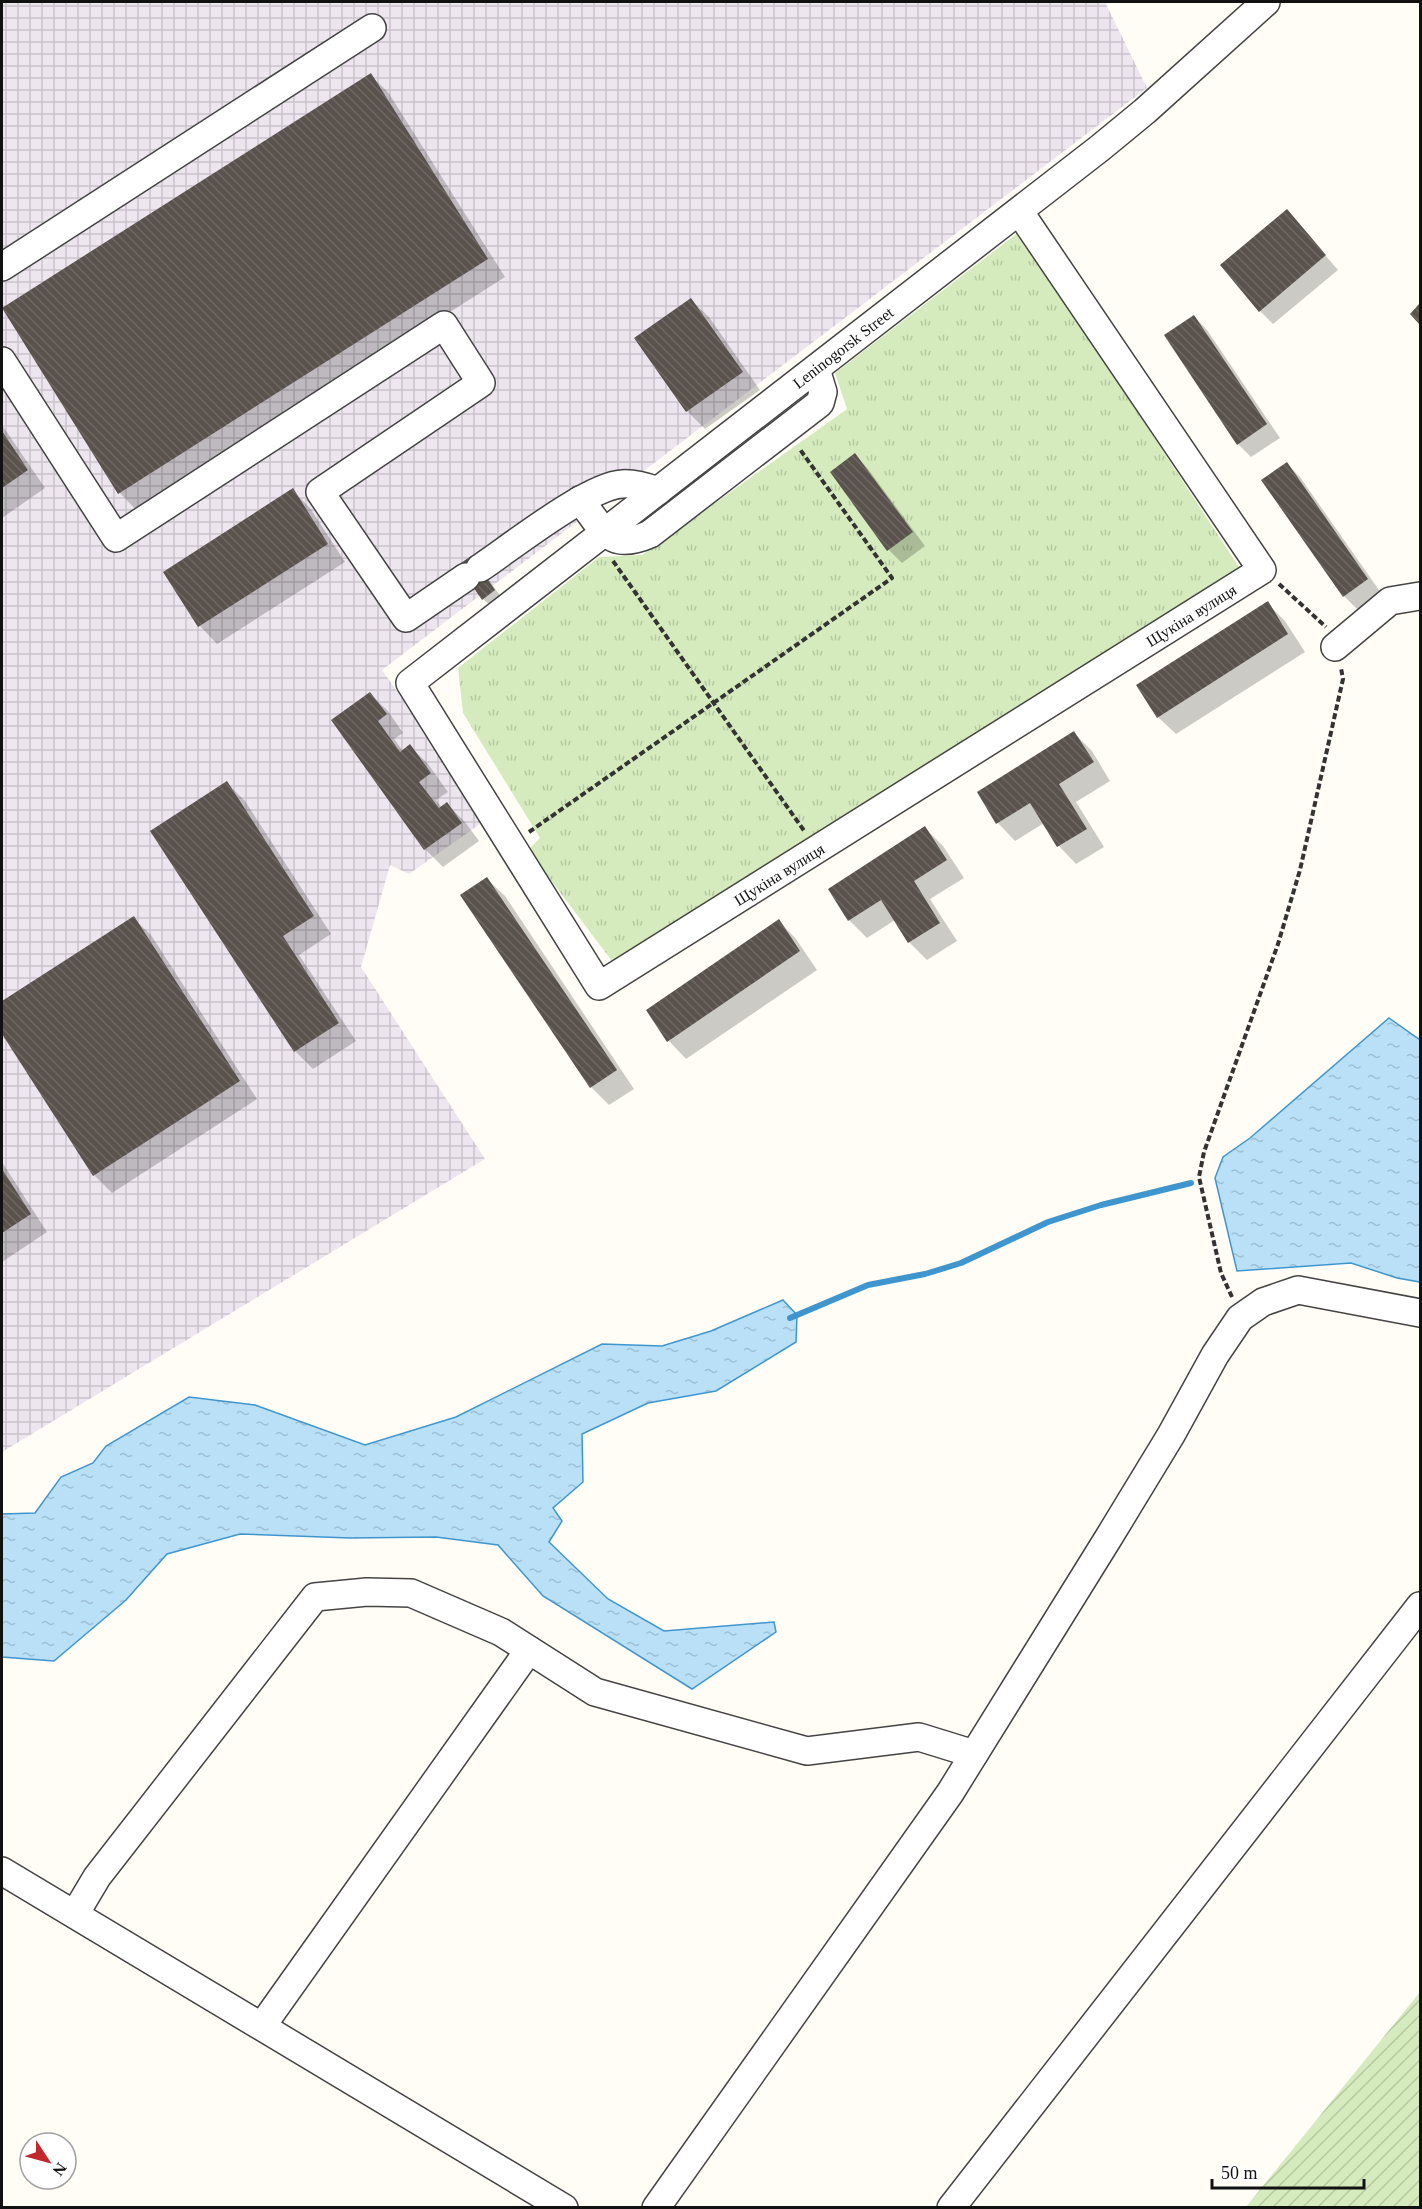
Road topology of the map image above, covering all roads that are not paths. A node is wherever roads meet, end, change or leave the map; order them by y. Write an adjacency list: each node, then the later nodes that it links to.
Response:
1 (1266, 2): 3 (street, Leninogorsk Street)
2 (372, 28): 4 (street)
3 (1019, 211): 6 (street, Leninogorsk Street); 12 (street, Щукіна вулиця)
4 (2, 267)
5 (2, 361): 8 (street)
6 (816, 369): 7 (street, Leninogorsk Street); 9 (street)
7 (658, 491): 8 (street); 9 (street, Leninogorsk Street)
8 (580, 500): 9 (street)
9 (601, 535): 12 (street, Leninogorsk Street)
10 (1420, 596): 11 (street)
11 (1335, 646)
12 (410, 683)
13 (1420, 1312): 16 (street)
14 (1420, 1606): 22 (street)
15 (529, 1650): 16 (street); 18 (street); 19 (street)
16 (974, 1754): 21 (street)
17 (2, 1871): 18 (street)
18 (75, 1914): 19 (street)
19 (262, 2026): 20 (street)
20 (564, 2208)
21 (656, 2208)
22 (951, 2208)

